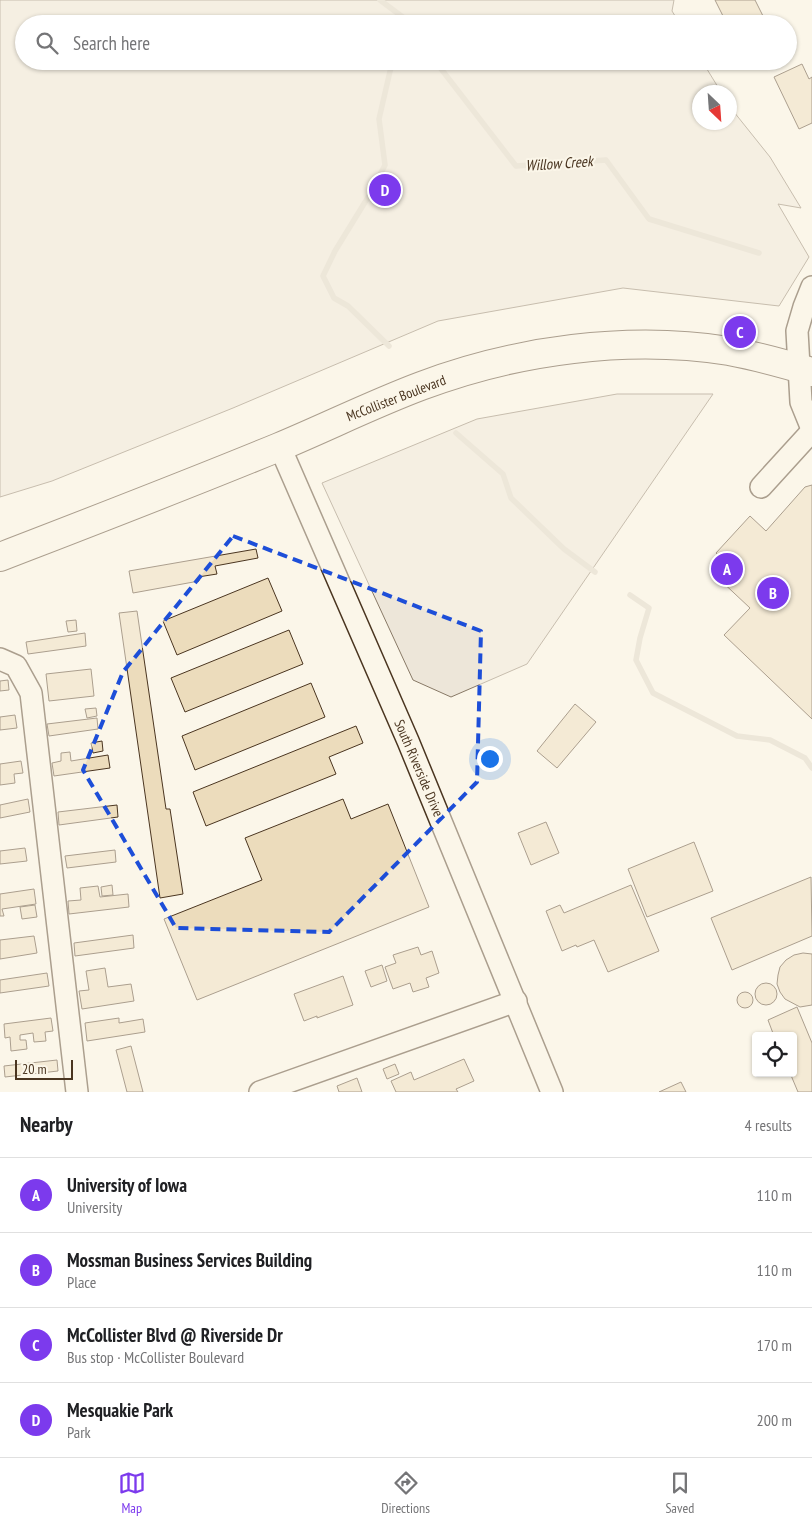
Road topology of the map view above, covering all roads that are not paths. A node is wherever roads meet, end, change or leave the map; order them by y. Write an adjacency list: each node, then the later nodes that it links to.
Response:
1 (812, 287): 2 (street)
2 (805, 370): 3 (street); 4 (main road, McCollister Boulevard)
3 (812, 430): 5 (street)
4 (280, 447): 6 (main road, McCollister Boulevard); 8 (street, South Riverside Drive)
5 (761, 487)
6 (0, 557)
7 (0, 659): 9 (street)
8 (516, 1001): 10 (street); 11 (street, South Riverside Drive)
9 (78, 1092)
10 (260, 1092)
11 (552, 1092)

